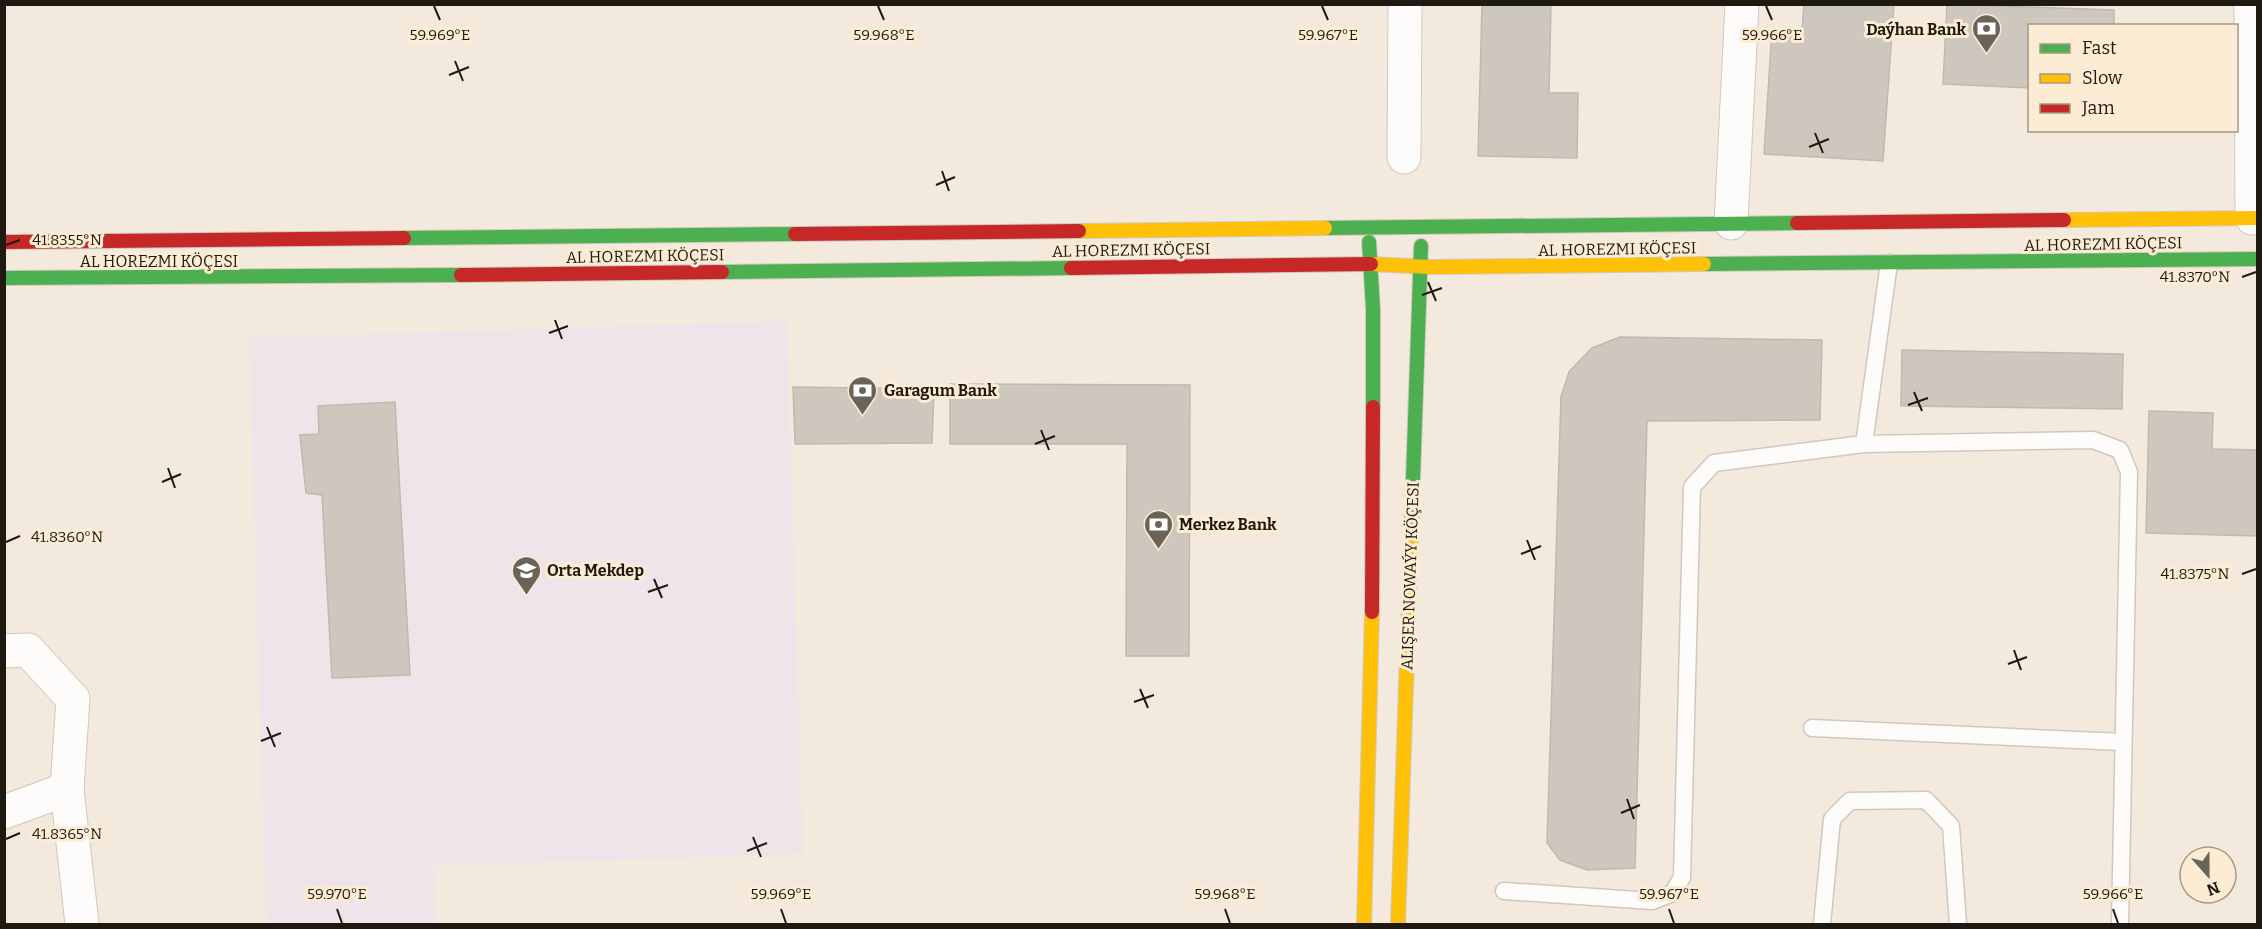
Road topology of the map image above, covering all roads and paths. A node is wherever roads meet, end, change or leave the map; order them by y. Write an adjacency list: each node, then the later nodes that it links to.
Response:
1 (1405, 4): 4 (street)
2 (1742, 4): 6 (street)
3 (2251, 4): 5 (street)
4 (1404, 157)
5 (2254, 218): 6 (street, AL HOREZMI KÖÇESI)
6 (1731, 224): 8 (street, AL HOREZMI KÖÇESI)
7 (1368, 228): 8 (street, AL HOREZMI KÖÇESI); 9 (street, AL HOREZMI KÖÇESI); 12 (street)
8 (1422, 228): 13 (street, ALIŞER NOWAÝY KÖÇESI)
9 (4, 242)
10 (2258, 259): 11 (street, AL HOREZMI KÖÇESI)
11 (1889, 263): 13 (street, AL HOREZMI KÖÇESI); 15 (lane)
12 (1371, 264): 13 (street, AL HOREZMI KÖÇESI); 14 (street, AL HOREZMI KÖÇESI); 23 (street)
13 (1420, 266): 24 (street, ALIŞER NOWAÝY KÖÇESI)
14 (4, 278)
15 (1864, 444): 18 (lane); 21 (lane)
16 (4, 651): 19 (street)
17 (1812, 729): 18 (lane)
18 (2123, 742): 27 (lane)
19 (67, 789): 20 (street); 22 (street)
20 (4, 812)
21 (1504, 891)
22 (82, 924)
23 (1364, 924)
24 (1398, 924)
25 (1822, 924): 26 (lane)
26 (1958, 924)
27 (2120, 924)

